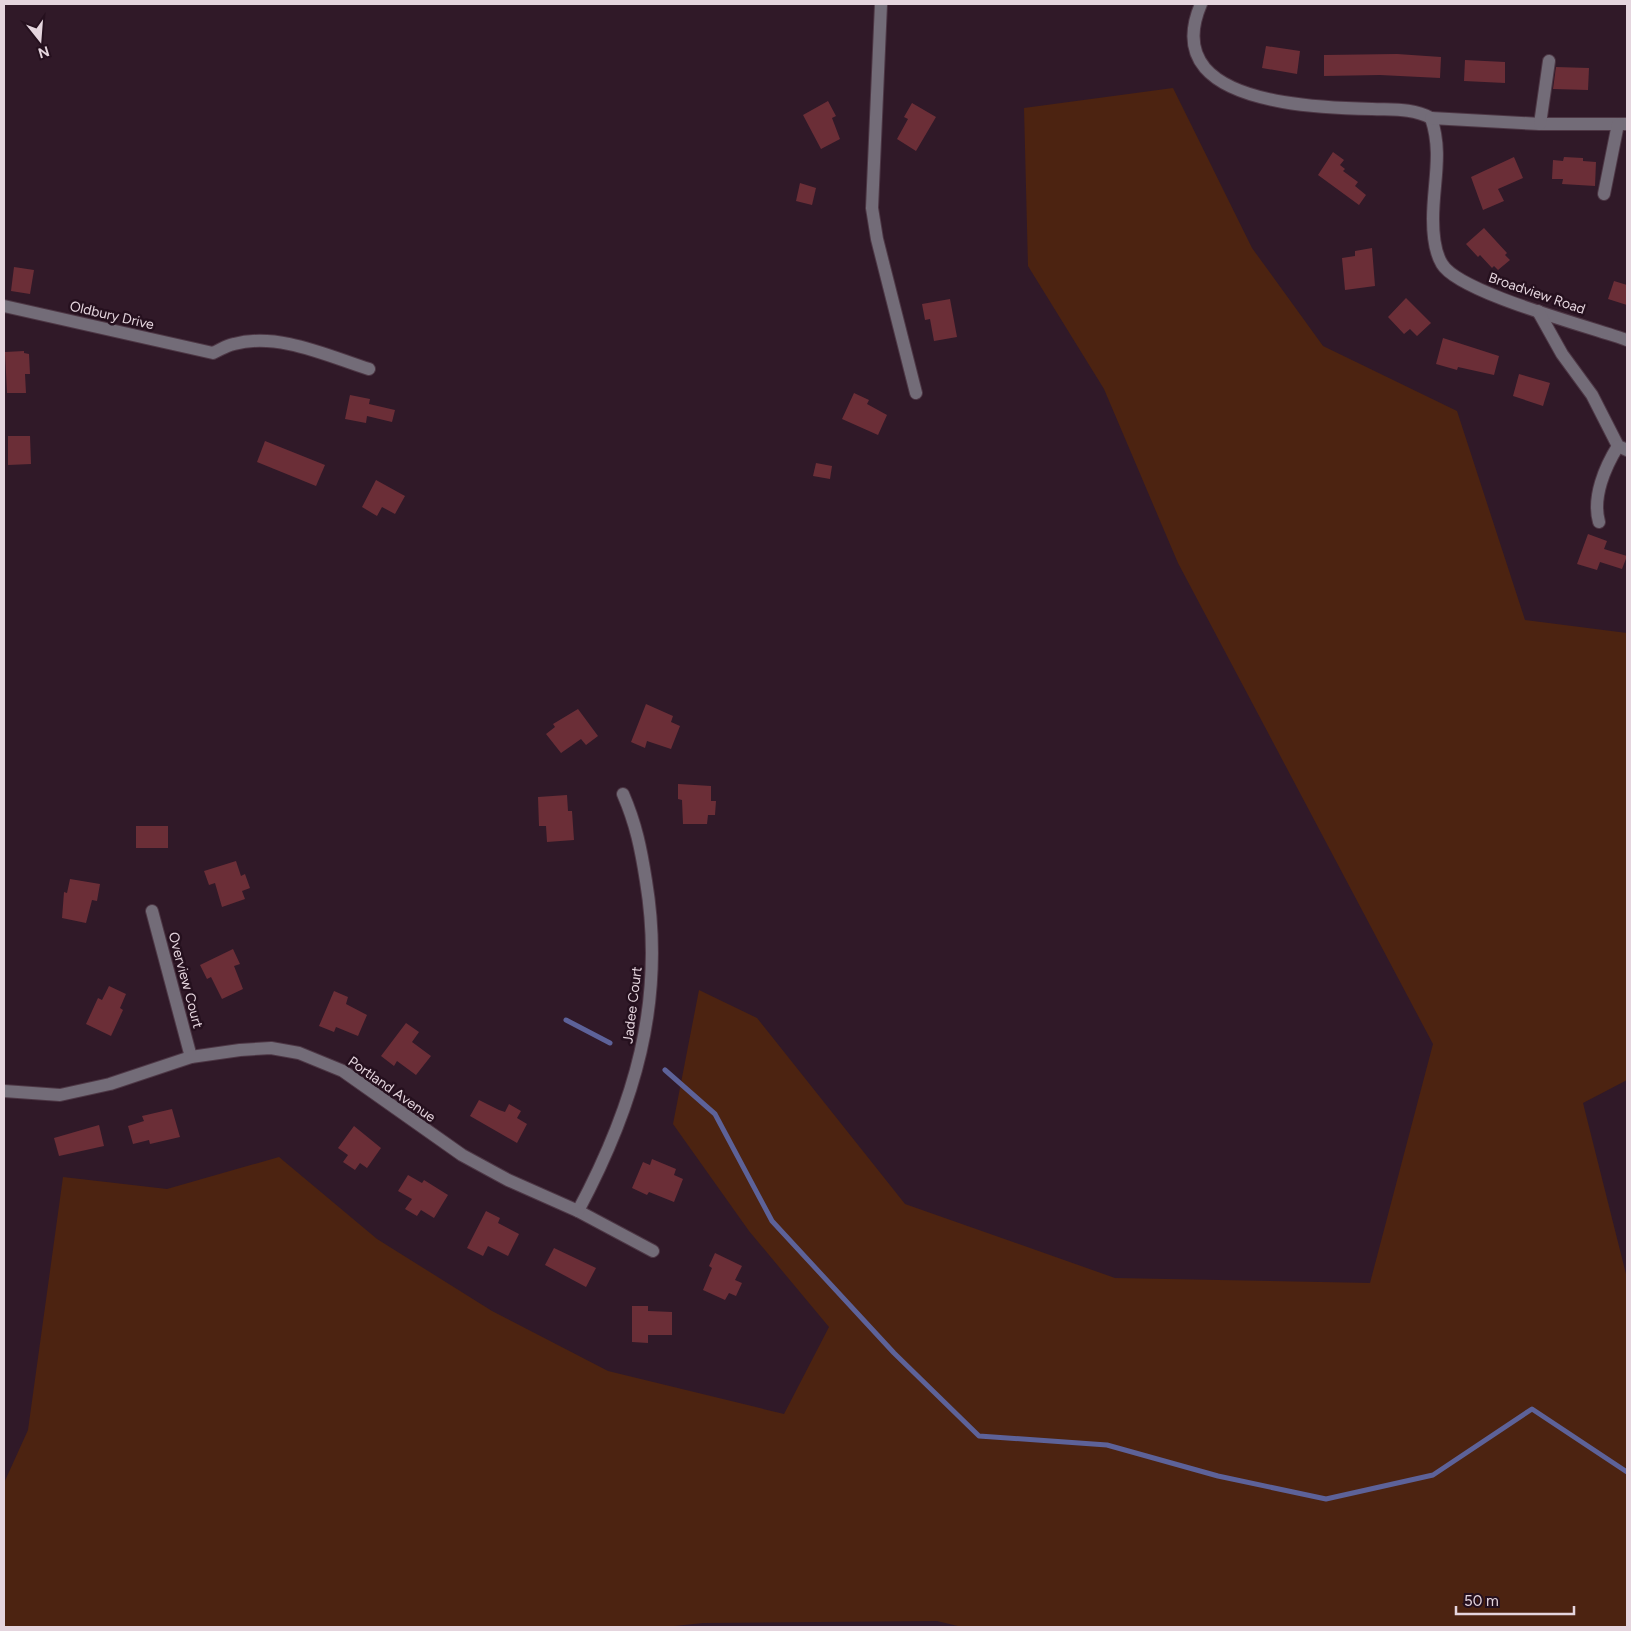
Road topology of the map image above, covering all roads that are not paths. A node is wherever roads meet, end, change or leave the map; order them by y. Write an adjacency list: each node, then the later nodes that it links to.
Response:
1 (881, 4): 12 (street)
2 (1202, 4): 4 (street)
3 (1549, 61): 5 (street)
4 (1431, 118): 5 (street); 9 (street, Broadview Road)
5 (1540, 124): 6 (street)
6 (1623, 124): 7 (street)
7 (1604, 194)
8 (4, 306): 11 (street, Oldbury Drive)
9 (1538, 311): 10 (street, Broadview Road); 13 (street)
10 (1627, 340)
11 (369, 369)
12 (916, 393)
13 (1622, 448): 14 (street)
14 (1599, 522)
15 (623, 794): 19 (street, Jadee Court)
16 (152, 911): 17 (street, Overview Court)
17 (191, 1057): 18 (street, Portland Avenue); 19 (street, Portland Avenue)
18 (4, 1091)
19 (578, 1212): 20 (street, Portland Avenue)
20 (653, 1251)

